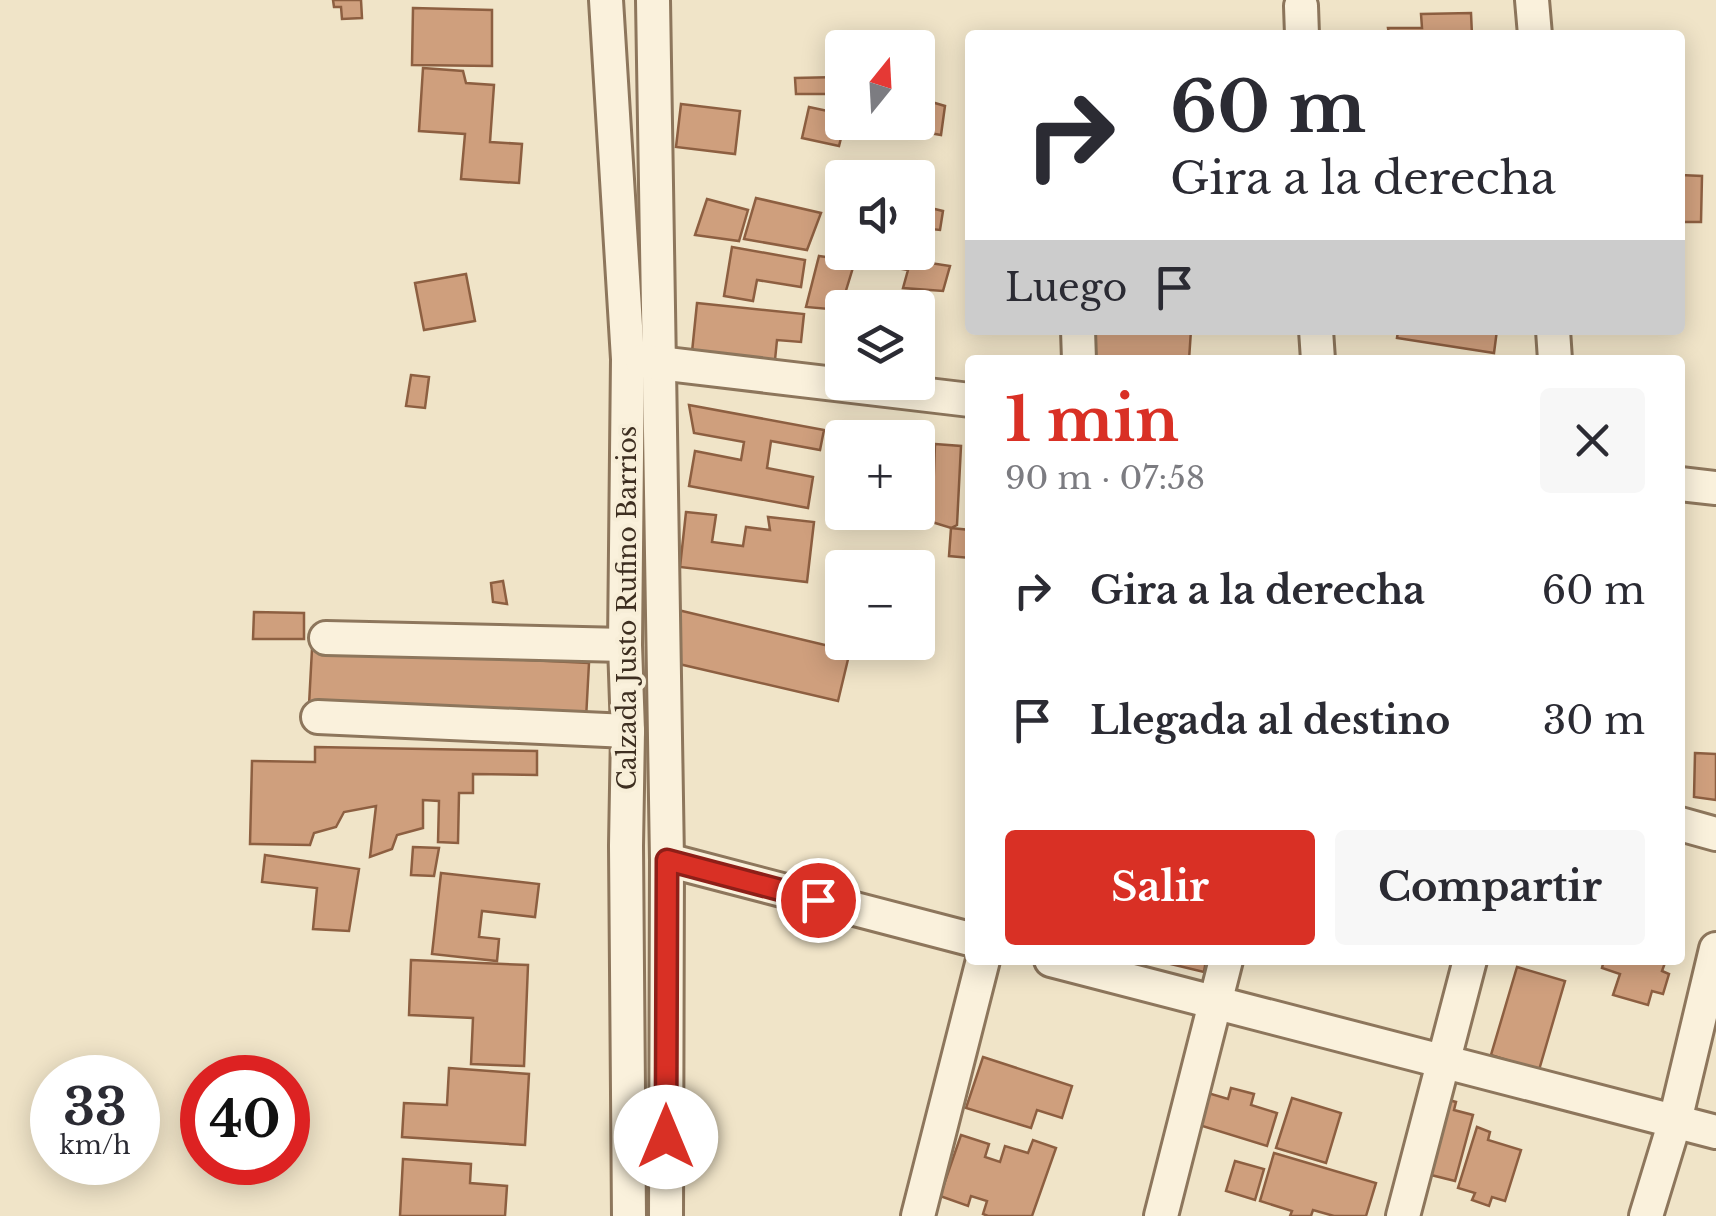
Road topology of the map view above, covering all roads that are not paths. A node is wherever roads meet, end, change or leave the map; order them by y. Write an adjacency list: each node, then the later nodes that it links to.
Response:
1 (606, 0): 5 (street, Calzada Justo Rufino Barrios)
2 (653, 0): 6 (street, Calzada Justo Rufino Barrios)
3 (1532, 0): 4 (street)
4 (1534, 30)
5 (628, 359): 6 (street); 11 (street, Calzada Justo Rufino Barrios)
6 (661, 363): 7 (street); 16 (street, Calzada Justo Rufino Barrios)
7 (965, 399)
8 (1685, 485): 9 (street)
9 (1716, 488)
10 (326, 638): 11 (street)
11 (625, 645): 13 (street, Calzada Justo Rufino Barrios)
12 (318, 717): 13 (street)
13 (628, 731): 27 (street, Calzada Justo Rufino Barrios)
14 (1685, 825): 15 (street)
15 (1716, 834)
16 (667, 860): 17 (street); 28 (street, Calzada Justo Rufino Barrios)
17 (965, 938)
18 (1716, 949): 25 (street)
19 (983, 965): 29 (street)
20 (1071, 965): 23 (street)
21 (1225, 965): 23 (street)
22 (1469, 965): 24 (street)
23 (1215, 1002): 24 (street); 30 (street)
24 (1442, 1061): 25 (street); 31 (street)
25 (1674, 1121): 26 (street); 32 (street)
26 (1716, 1132)
27 (628, 1216)
28 (666, 1216)
29 (918, 1216)
30 (1161, 1216)
31 (1403, 1216)
32 (1646, 1216)

